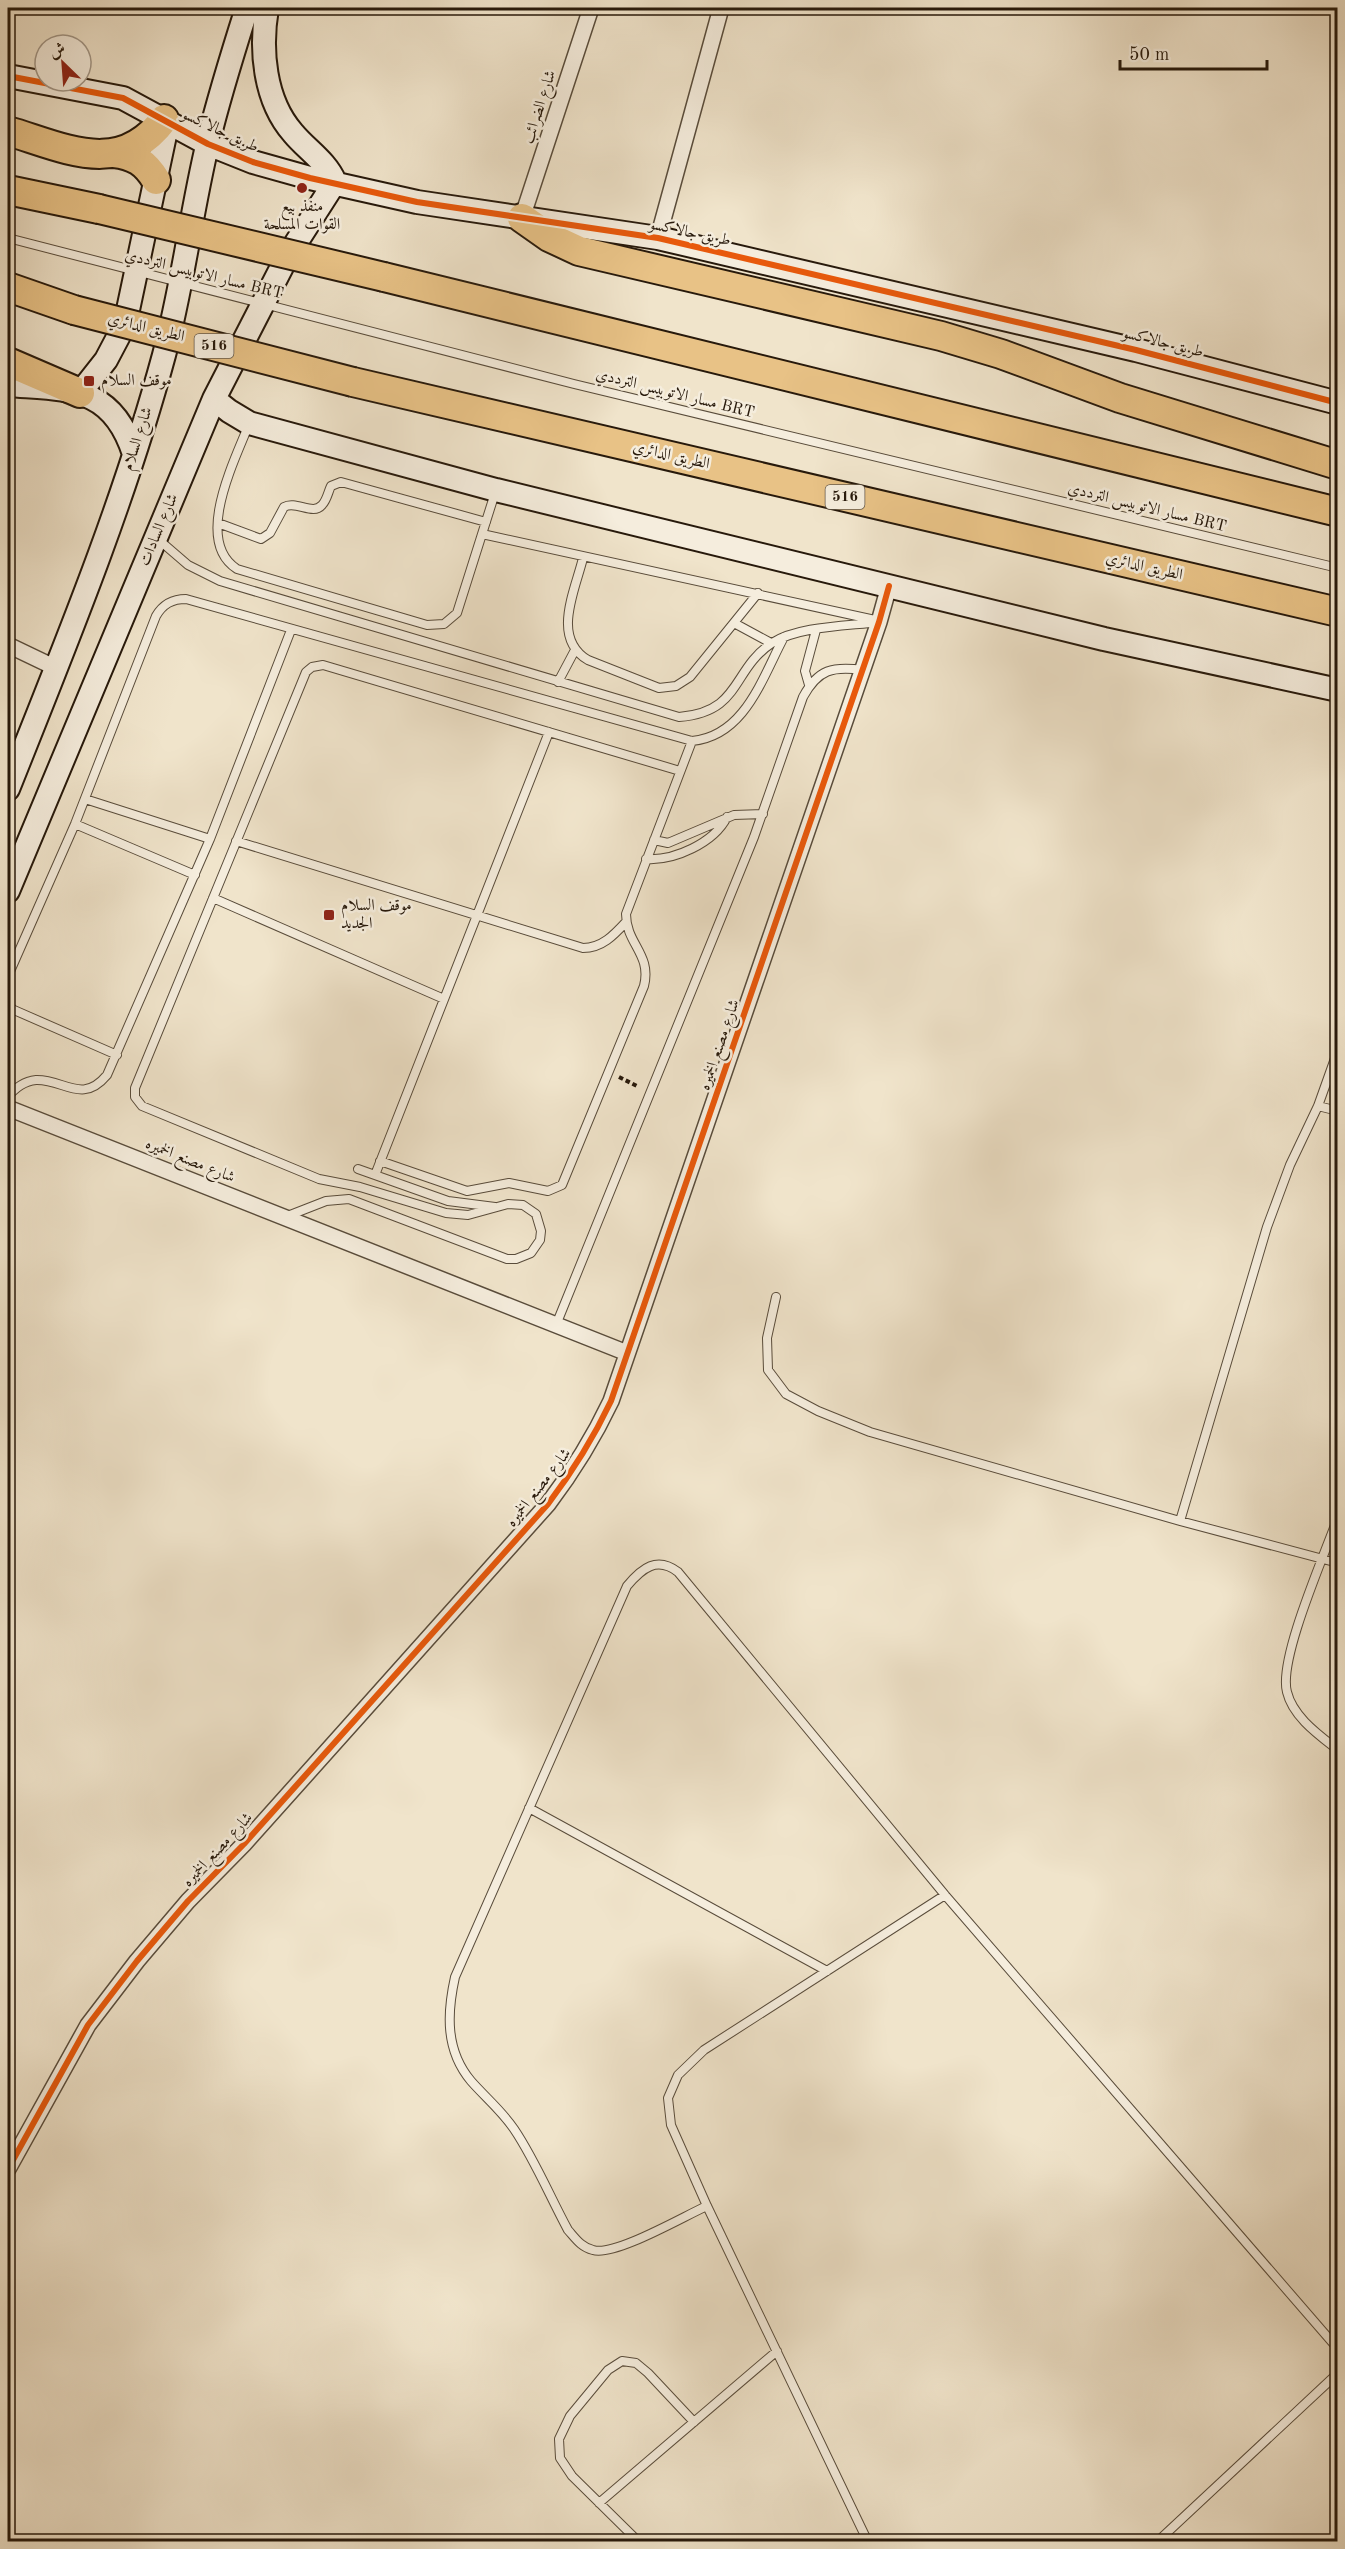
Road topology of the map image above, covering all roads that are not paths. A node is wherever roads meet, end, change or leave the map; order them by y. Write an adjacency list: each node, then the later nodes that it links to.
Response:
1 (248, 8): 8 (street, شارع السلام)
2 (267, 8): 11 (street)
3 (591, 8): 13 (street, شارع الضرائب)
4 (720, 8): 15 (street)
5 (8, 76): 6 (street, طريق جالاكسو)
6 (166, 120): 8 (street, طريق جالاكسو); 9 (highway); 10 (street)
7 (8, 131): 9 (highway)
8 (208, 144): 11 (street, طريق جالاكسو); 23 (street, شارع السلام)
9 (114, 153): 10 (highway)
10 (156, 180): 19 (street)
11 (335, 182): 13 (street, طريق جالاكسو); 20 (street, شارع السادات)
12 (8, 190): 26 (highway, bridge)
13 (522, 218): 15 (street, طريق جالاكسو); 24 (highway)
14 (8, 238): 32 (lane, مسار الاتوبيس الترددي BRT)
15 (658, 238): 21 (street, طريق جالاكسو)
16 (8, 288): 35 (highway, الطريق الدائري / 516, bridge)
17 (8, 362): 19 (highway)
18 (8, 385): 19 (street)
19 (80, 393): 23 (street)
20 (214, 399): 22 (street); 30 (street, شارع السادات)
21 (1338, 403)
22 (249, 423): 25 (street); 28 (lane)
23 (134, 454): 44 (street, شارع السلام)
24 (1338, 465)
25 (496, 490): 27 (lane); 33 (street)
26 (1338, 513)
27 (486, 522): 28 (lane); 29 (lane)
28 (218, 523): 29 (lane)
29 (482, 534): 31 (lane)
30 (156, 536): 46 (lane); 62 (street, شارع السادات)
31 (583, 558): 34 (lane); 43 (lane)
32 (1338, 568)
33 (889, 586): 36 (street, شارع مصنع الخميره); 48 (street)
34 (758, 593): 36 (lane); 37 (lane)
35 (1338, 612)
36 (879, 621): 39 (lane); 45 (street, شارع مصنع الخميره)
37 (734, 623): 41 (lane); 43 (lane)
38 (291, 630): 50 (lane); 53 (lane); 57 (lane)
39 (816, 630): 40 (lane); 47 (lane)
40 (784, 637): 41 (lane); 50 (lane)
41 (771, 643): 46 (lane)
42 (8, 645): 44 (street)
43 (575, 650): 46 (lane)
44 (56, 668): 52 (street, شارع السلام)
45 (863, 670): 47 (lane); 84 (street, شارع مصنع الخميره)
46 (558, 682)
47 (809, 685): 54 (lane)
48 (1338, 690)
49 (549, 732): 51 (lane); 59 (lane); 64 (lane)
50 (692, 741): 51 (lane)
51 (680, 771): 58 (lane)
52 (8, 789)
53 (85, 799): 56 (lane); 57 (lane)
54 (763, 814): 55 (lane); 83 (lane)
55 (727, 818): 58 (lane); 60 (lane)
56 (75, 824): 61 (lane); 66 (lane)
57 (210, 839): 61 (lane)
58 (654, 840): 60 (lane)
59 (236, 841): 63 (lane); 64 (lane)
60 (646, 859): 65 (lane)
61 (195, 875): 70 (lane)
62 (8, 891)
63 (213, 898): 67 (lane); 79 (lane)
64 (477, 914): 65 (lane); 67 (lane)
65 (626, 922): 75 (lane)
66 (8, 976)
67 (444, 999): 75 (lane)
68 (8, 1005): 70 (lane)
69 (1338, 1050): 72 (lane)
70 (117, 1055): 71 (lane)
71 (8, 1096)
72 (1318, 1106): 74 (lane); 86 (lane)
73 (8, 1108): 81 (street, شارع مصنع الخميره)
74 (1338, 1111)
75 (380, 1161): 77 (lane)
76 (358, 1169): 77 (lane)
77 (375, 1175): 78 (lane)
78 (428, 1194): 79 (lane); 80 (lane)
79 (423, 1206): 80 (lane)
80 (497, 1207): 81 (lane)
81 (284, 1217): 83 (street, شارع مصنع الخميره)
82 (776, 1297): 86 (lane)
83 (556, 1325): 84 (street, شارع مصنع الخميره)
84 (627, 1353): 93 (street, شارع مصنع الخميره)
85 (1338, 1517): 87 (lane)
86 (1180, 1521): 87 (lane)
87 (1323, 1559): 88 (lane); 89 (lane)
88 (1338, 1563)
89 (1338, 1750)
90 (529, 1808): 91 (lane); 92 (lane); 94 (lane)
91 (945, 1895): 92 (lane); 95 (lane)
92 (827, 1971): 94 (lane)
93 (8, 2169)
94 (706, 2206): 96 (lane)
95 (1338, 2349)
96 (777, 2351): 98 (lane); 101 (lane)
97 (1338, 2373): 102 (lane)
98 (694, 2422): 99 (lane); 99 (lane)
99 (599, 2502): 100 (lane)
100 (639, 2541)
101 (868, 2541)
102 (1157, 2541)

